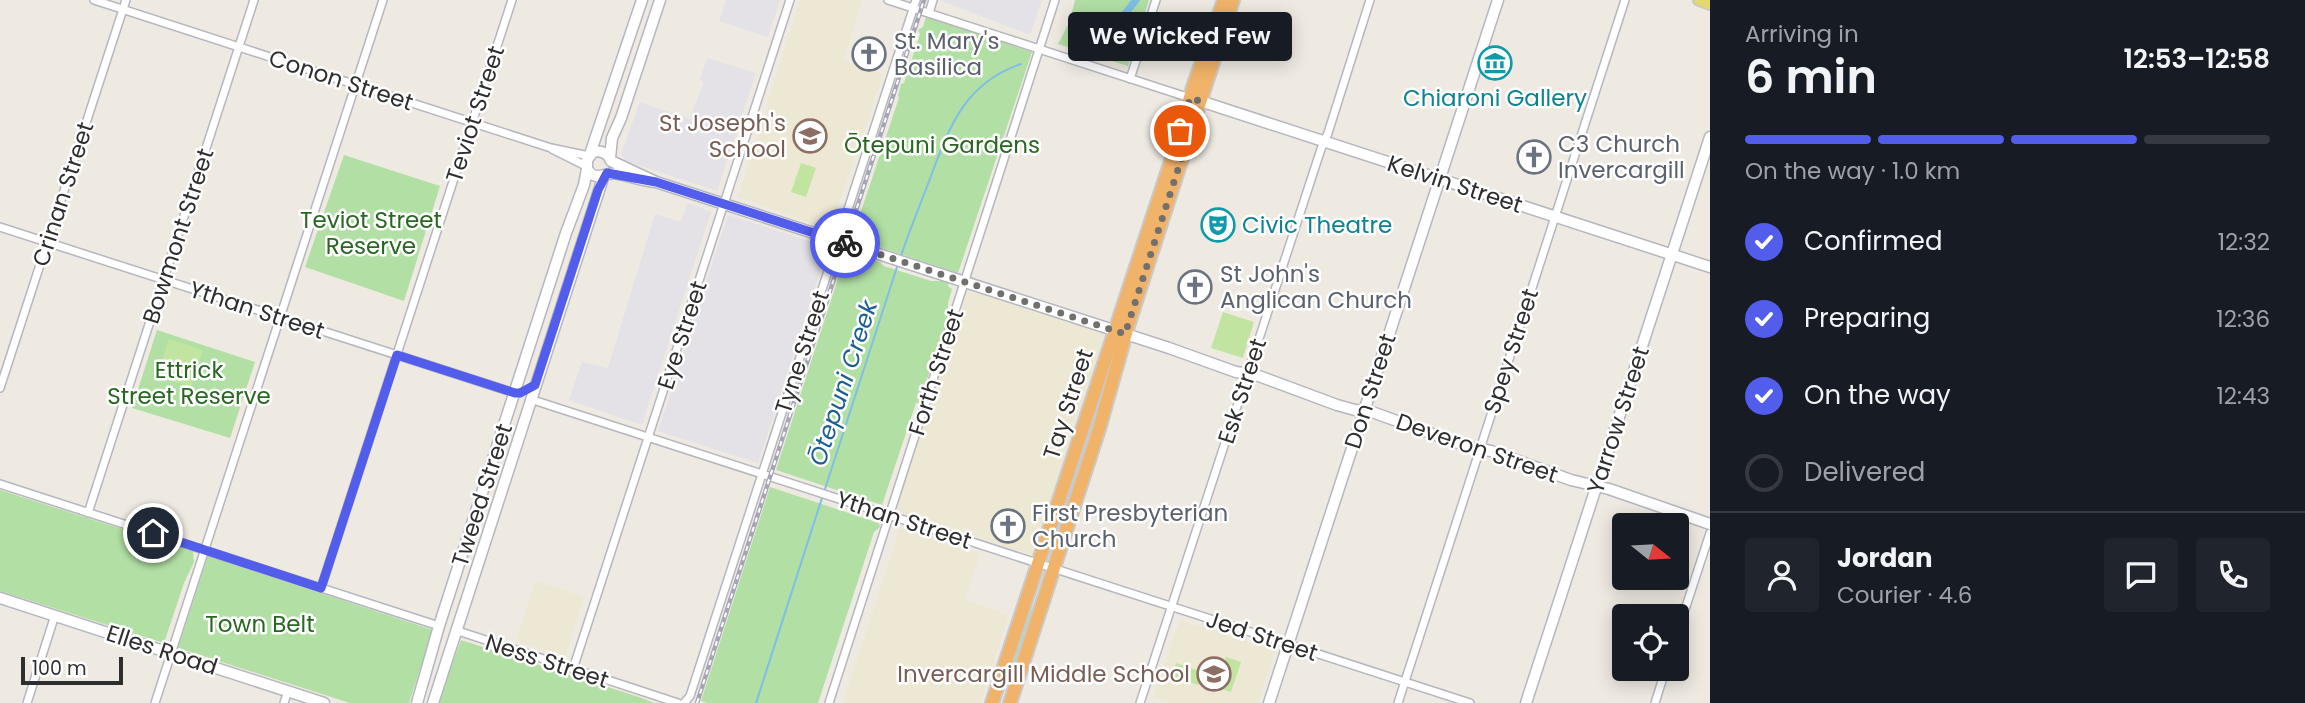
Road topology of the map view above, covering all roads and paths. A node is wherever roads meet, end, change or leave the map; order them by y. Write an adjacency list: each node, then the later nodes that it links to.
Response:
1 (94, 0): 21 (street, Conon Street)
2 (126, 0): 21 (street, Crinan Street)
3 (254, 0): 24 (street, Bowmont Street)
4 (383, 0): 28 (street)
5 (512, 0): 30 (street, Teviot Street)
6 (642, 0): 23 (main road, Tweed Street)
7 (660, 0): 25 (main road)
8 (790, 0): 38 (street, Eye Street)
9 (888, 0): 19 (street)
10 (933, 0): 22 (street)
11 (1055, 0): 26 (street, Forth Street)
12 (1156, 0): 27 (street)
13 (1224, 0): 29 (highway, Tay Street)
14 (1233, 0): 29 (highway, Tay Street)
15 (1370, 0): 32 (street, Esk Street)
16 (1498, 0): 36 (main road, Don Street)
17 (1625, 0): 39 (street, Spey Street)
18 (1699, 0): 20 (main road)
19 (915, 4): 22 (street); 41 (street, Tyne Street)
20 (1710, 4)
21 (123, 9): 24 (street, Conon Street); 42 (street, Crinan Street)
22 (929, 13): 26 (street)
23 (628, 44): 25 (main road); 34 (main road, Tweed Street)
24 (239, 47): 28 (street, Conon Street); 45 (street, Bowmont Street)
25 (644, 49): 33 (main road)
26 (1041, 50): 27 (street); 46 (street, Forth Street)
27 (1130, 79): 29 (street)
28 (355, 85): 30 (street, Conon Street); 47 (street)
29 (1195, 100): 32 (main road, Kelvin Street); 48 (highway, Tay Street)
30 (472, 122): 34 (street, Conon Street); 49 (street, Teviot Street)
31 (1710, 137): 43 (main road, Yarrow Street)
32 (1324, 142): 36 (main road, Kelvin Street); 50 (street, Esk Street)
33 (610, 160): 34 (main road); 35 (main road); 37 (main road)
34 (588, 161): 35 (main road); 53 (main road, Tweed Street)
35 (606, 174): 37 (main road); 51 (main road, Tweed Street)
36 (1438, 179): 39 (main road, Kelvin Street); 56 (main road, Don Street)
37 (656, 182): 38 (main road)
38 (724, 204): 41 (main road); 57 (street, Eye Street)
39 (1555, 217): 43 (main road, Kelvin Street); 58 (street, Spey Street)
40 (0, 227): 42 (street, Ythan Street)
41 (838, 241): 46 (main road); 59 (street, Tyne Street)
42 (47, 242): 45 (street, Ythan Street); 52 (street, Crinan Street)
43 (1672, 254): 44 (main road, Kelvin Street); 63 (main road, Yarrow Street)
44 (1710, 267)
45 (164, 280): 47 (street, Ythan Street); 64 (street, Bowmont Street)
46 (965, 282): 48 (main road); 65 (street, Forth Street)
47 (280, 317): 49 (street, Ythan Street); 68 (street)
48 (1120, 332): 50 (main road, Deveron Street); 60 (highway, Tay Street); 61 (highway, Tay Street)
49 (397, 355): 53 (street, Ythan Street); 70 (street, Teviot Street)
50 (1247, 374): 56 (main road, Deveron Street); 73 (street, Esk Street)
51 (535, 385): 53 (main road); 54 (main road, Tweed Street)
52 (0, 388)
53 (515, 393): 55 (main road, Tweed Street)
54 (530, 399): 55 (main road); 57 (street, Ythan Street); 76 (main road, Tweed Street)
55 (510, 407): 75 (main road, Tweed Street)
56 (1364, 412): 58 (main road, Deveron Street); 78 (main road, Don Street)
57 (649, 437): 59 (street, Ythan Street); 80 (street, Eye Street)
58 (1480, 449): 63 (main road, Deveron Street); 84 (street, Spey Street)
59 (762, 474): 65 (street, Ythan Street); 93 (street, Tyne Street)
60 (1067, 474): 61 (highway); 69 (highway, Tay Street)
61 (1083, 477): 69 (highway, Tay Street)
62 (0, 484): 64 (street)
63 (1597, 487): 66 (main road, Deveron Street); 101 (main road, Yarrow Street)
64 (88, 513): 68 (street)
65 (890, 515): 69 (street, Ythan Street); 94 (street, Forth Street)
66 (1710, 524)
67 (1710, 533): 72 (street)
68 (205, 550): 70 (street); 79 (street)
69 (1046, 566): 73 (street, Jed Street); 81 (highway, Tay Street); 82 (highway, Tay Street)
70 (321, 588): 75 (street)
71 (0, 598): 74 (main road, Elles Road)
72 (1687, 604)
73 (1172, 606): 78 (street, Jed Street); 97 (street, Esk Street)
74 (55, 615): 79 (main road, Elles Road); 86 (street)
75 (439, 626): 77 (main road, Tweed Street)
76 (455, 630): 77 (main road); 80 (street, Ness Street); 91 (main road, Tweed Street)
77 (436, 637): 90 (main road, Tweed Street)
78 (1288, 644): 84 (street, Jed Street); 98 (main road, Don Street)
79 (171, 653): 85 (main road, Elles Road); 87 (street)
80 (573, 669): 92 (street, Ness Street)
81 (1001, 676): 82 (highway); 95 (highway, Tay Street)
82 (1017, 681): 96 (highway, Tay Street)
83 (1662, 681): 102 (street)
84 (1405, 682): 99 (street, Spey Street); 100 (street, Jed Street)
85 (288, 691): 88 (street); 89 (main road, Elles Road)
86 (27, 703)
87 (155, 703)
88 (284, 703)
89 (324, 703)
90 (417, 703)
91 (433, 703)
92 (678, 703)
93 (684, 703)
94 (829, 703)
95 (992, 703)
96 (1010, 703)
97 (1140, 703)
98 (1269, 703)
99 (1398, 703)
100 (1470, 703)
101 (1527, 703)
102 (1655, 703)

